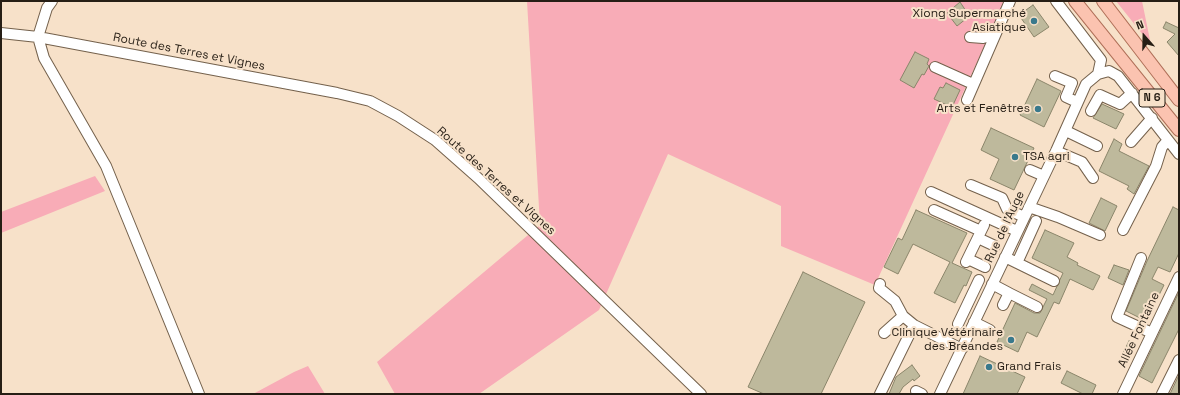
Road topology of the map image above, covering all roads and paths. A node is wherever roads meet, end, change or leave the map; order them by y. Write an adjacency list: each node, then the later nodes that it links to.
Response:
1 (52, 1): 8 (street)
2 (1010, 1): 7 (street)
3 (1056, 1): 12 (street)
4 (1074, 1): 10 (main road, N 6)
5 (1103, 1): 17 (main road, N 6)
6 (1, 33): 8 (street, Route des Terres et Vignes)
7 (994, 35): 9 (street); 14 (street)
8 (38, 37): 65 (street); 66 (street, Route des Terres et Vignes)
9 (970, 37)
10 (1125, 65): 21 (main road, N 6); 23 (main road)
11 (935, 67): 14 (street)
12 (1098, 74): 15 (street); 18 (street, Rue de l'Auge)
13 (1055, 76): 18 (street)
14 (973, 84): 16 (street)
15 (1132, 93): 19 (street); 20 (street)
16 (967, 100)
17 (1179, 100)
18 (1077, 102): 22 (street, Rue de l'Auge)
19 (1091, 111)
20 (1152, 118): 23 (street); 24 (street)
21 (1179, 130)
22 (1066, 131): 25 (street); 26 (street, Rue de l'Auge)
23 (1174, 140): 27 (street); 38 (street)
24 (1131, 142)
25 (1097, 146)
26 (1056, 151): 29 (street, Rue de l'Auge); 30 (street)
27 (1179, 154)
28 (1030, 170): 29 (street)
29 (1044, 176): 33 (street, Rue de l'Auge)
30 (1093, 178)
31 (971, 185): 35 (street)
32 (931, 192): 36 (street)
33 (1029, 207): 35 (street, Rue de l'Auge); 41 (street)
34 (934, 210): 40 (street)
35 (1024, 217): 39 (street, Rue de l'Auge)
36 (988, 218): 39 (street); 40 (street)
37 (1036, 221): 45 (street)
38 (1122, 230)
39 (1017, 231): 43 (street, Rue de l'Auge)
40 (980, 234): 42 (street); 46 (street)
41 (1100, 235)
42 (995, 246)
43 (1005, 257): 45 (street); 51 (street, Rue de l'Auge)
44 (1141, 258): 62 (street)
45 (1016, 263): 49 (street)
46 (985, 267)
47 (1179, 277): 62 (street, Allée Fontaine)
48 (979, 280): 55 (street)
49 (1054, 281)
50 (880, 284): 56 (street)
51 (992, 284): 52 (street); 57 (street, Rue de l'Auge)
52 (1009, 293): 53 (street); 54 (street)
53 (1003, 305)
54 (1037, 307)
55 (965, 309): 57 (street); 58 (street)
56 (904, 316): 59 (street); 61 (street)
57 (976, 319): 60 (street); 63 (street, Rue de l'Auge)
58 (958, 324)
59 (914, 325): 63 (street); 67 (street)
60 (990, 330)
61 (884, 333)
62 (1152, 334): 69 (street, Allée Fontaine)
63 (962, 349): 68 (street, Rue de l'Auge)
64 (1179, 360): 70 (street)
65 (199, 394)
66 (701, 394)
67 (880, 394)
68 (940, 394)
69 (1123, 394)
70 (1162, 394)

